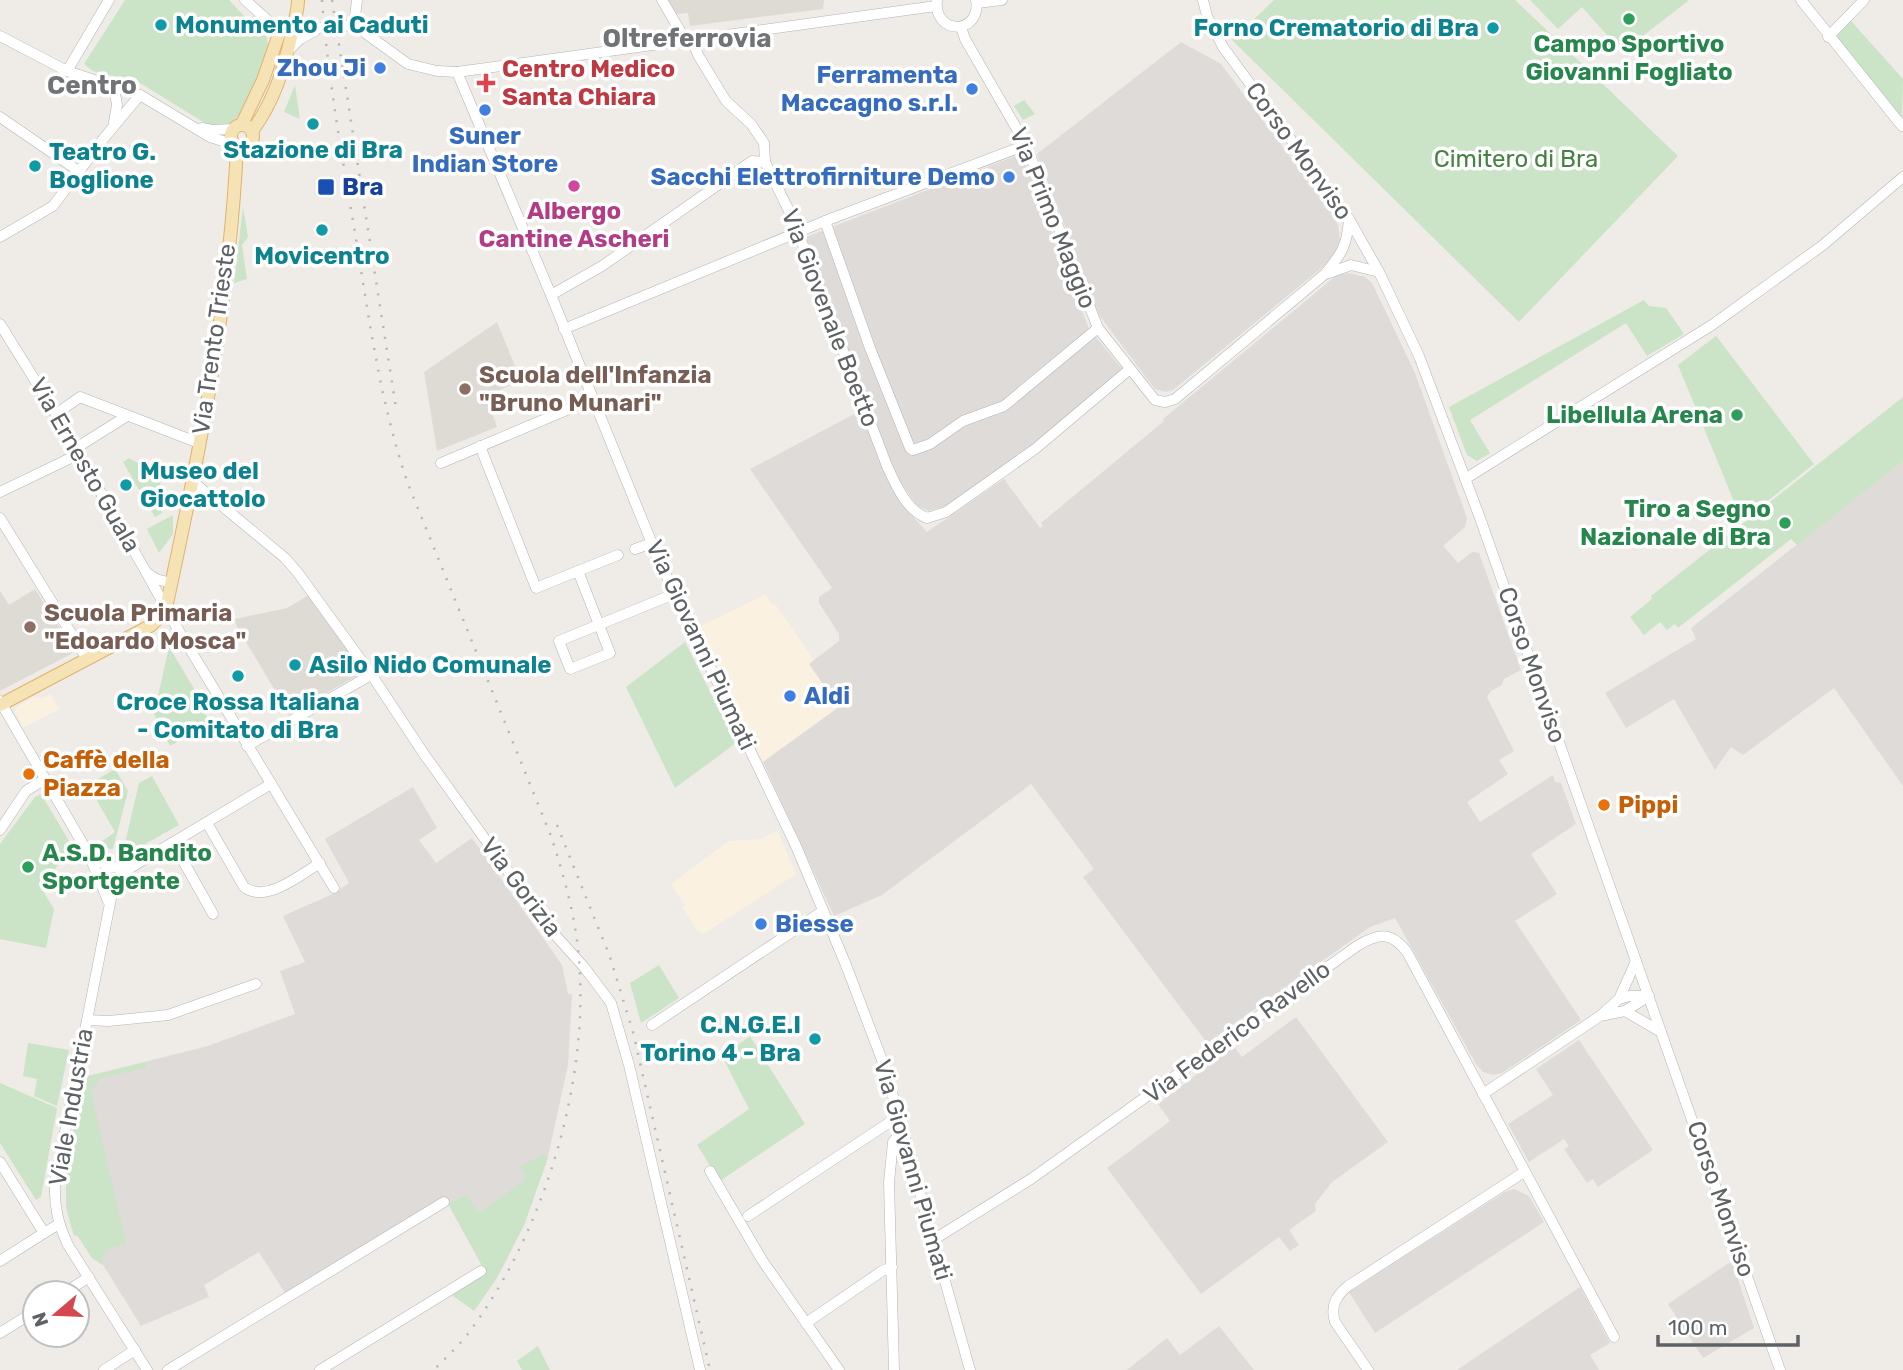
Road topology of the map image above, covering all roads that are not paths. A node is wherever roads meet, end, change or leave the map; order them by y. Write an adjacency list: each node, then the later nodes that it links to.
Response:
1 (109, 0): 22 (street)
2 (245, 0): 17 (street)
3 (298, 0): 17 (main road)
4 (357, 0): 14 (street)
5 (662, 0): 20 (street, Via Giovenale Boetto)
6 (1002, 0): 11 (street)
7 (1195, 0): 13 (street)
8 (1203, 0): 13 (street, Corso Monviso)
9 (1801, 0): 19 (street)
10 (1864, 0): 19 (street)
11 (977, 1): 15 (street)
12 (937, 3): 15 (street); 20 (street)
13 (1207, 16): 36 (street, Corso Monviso)
14 (354, 25): 16 (street); 23 (street)
15 (961, 26): 32 (street, Via Primo Maggio)
16 (319, 29): 17 (street); 21 (street)
17 (286, 31): 21 (main road); 29 (main road)
18 (0, 36): 22 (street)
19 (1828, 37): 27 (street)
20 (689, 41): 23 (street); 33 (street, Via Giovenale Boetto)
21 (288, 51): 29 (main road)
22 (67, 71): 24 (street)
23 (457, 72): 45 (street, Via Giovanni Piumati)
24 (114, 87): 25 (street); 30 (street)
25 (140, 95): 28 (street); 30 (street)
26 (0, 117): 34 (street)
27 (1903, 125)
28 (194, 127): 29 (street); 31 (street)
29 (242, 128): 31 (main road); 31 (main road, Via Trento Trieste)
30 (109, 132): 34 (street)
31 (240, 145): 53 (main road, Via Trento Trieste)
32 (1026, 145): 37 (street); 47 (street, Via Primo Maggio)
33 (765, 162): 38 (street, Via Giovenale Boetto); 45 (street)
34 (80, 172): 39 (street)
35 (1903, 177): 57 (street)
36 (1349, 219): 40 (street, Corso Monviso); 41 (street)
37 (825, 221): 38 (street); 47 (street)
38 (797, 232): 48 (street); 49 (street, Via Giovenale Boetto)
39 (0, 237)
40 (1366, 248): 41 (street); 42 (street, Via Primo Maggio); 43 (street, Corso Monviso)
41 (1343, 253): 44 (street, Via Primo Maggio)
42 (1351, 265): 43 (street); 44 (street, Via Primo Maggio)
43 (1379, 272): 57 (street, Corso Monviso)
44 (1325, 274): 49 (street, Via Primo Maggio)
45 (551, 295): 48 (street, Via Giovanni Piumati)
46 (0, 324): 51 (street, Via Ernesto Guala)
47 (1098, 328): 49 (street, Via Primo Maggio)
48 (564, 329): 50 (street, Via Giovanni Piumati)
49 (1130, 369)
50 (593, 399): 54 (street); 61 (street, Via Giovanni Piumati)
51 (56, 414): 52 (street); 55 (street, Via Ernesto Guala)
52 (127, 416): 53 (street); 55 (street)
53 (199, 443): 58 (main road, Via Trento Trieste)
54 (480, 446): 56 (street); 64 (street)
55 (78, 451): 59 (street); 65 (street, Via Ernesto Guala)
56 (441, 463)
57 (1465, 479): 86 (street, Corso Monviso)
58 (192, 481): 66 (main road, Via Trento Trieste); 71 (street, Via Gorizia)
59 (0, 492)
60 (0, 518): 70 (street)
61 (652, 543): 62 (street); 67 (street, Via Giovanni Piumati)
62 (635, 549)
63 (618, 555): 64 (street)
64 (578, 571): 69 (street)
65 (146, 572): 66 (street, Via Ernesto Guala); 68 (street, Via Ernesto Guala)
66 (171, 583): 68 (main road, Via Trento Trieste)
67 (674, 594): 69 (street); 84 (street, Via Giovanni Piumati)
68 (166, 608): 70 (main road); 73 (street, Via Ernesto Guala)
69 (599, 624): 69 (street)
70 (87, 659): 72 (main road)
71 (371, 675): 73 (street); 122 (street, Via Gorizia)
72 (1, 704): 74 (street, Viale Industria)
73 (247, 746): 75 (street, Via Ernesto Guala)
74 (45, 779): 77 (street); 79 (street, Viale Industria)
75 (271, 784): 76 (street, Viale Industria); 80 (street, Via Ernesto Guala)
76 (207, 823): 78 (street, Viale Industria); 80 (street)
77 (0, 830)
78 (173, 843): 81 (street, Viale Industria); 85 (street)
79 (88, 852): 81 (street); 83 (street, Viale Industria)
80 (320, 863): 82 (street, Via Ernesto Guala)
81 (135, 865): 83 (street, Viale Industria)
82 (334, 888)
83 (109, 905): 92 (street, Viale Industria)
84 (823, 911): 93 (street); 96 (street, Via Giovanni Piumati)
85 (213, 914)
86 (1636, 961): 88 (street, Corso Monviso); 89 (street)
87 (256, 984): 92 (street)
88 (1649, 996): 89 (street); 90 (street); 94 (street, Corso Monviso)
89 (1619, 999): 91 (street)
90 (1625, 1012): 91 (street); 94 (street)
91 (1600, 1016): 95 (street)
92 (87, 1020): 105 (street, Viale Industria)
93 (652, 1025)
94 (1661, 1032): 127 (street, Corso Monviso)
95 (1483, 1094): 101 (street); 107 (street, Via Federico Ravello)
96 (899, 1116): 97 (street, Via Giovanni Piumati); 104 (street)
97 (902, 1130): 98 (street, Via Giovanni Piumati); 102 (street)
98 (910, 1156): 102 (street); 107 (street, Via Giovanni Piumati)
99 (0, 1162): 106 (street)
100 (710, 1171): 114 (street)
101 (1524, 1172): 116 (street); 126 (street)
102 (890, 1176): 109 (street)
103 (444, 1202): 120 (street)
104 (748, 1216)
105 (59, 1224): 106 (street); 111 (street, Viale Industria)
106 (44, 1233): 108 (street)
107 (933, 1240): 125 (street, Via Giovanni Piumati)
108 (0, 1261)
109 (892, 1266): 114 (street); 124 (street)
110 (481, 1271): 121 (street)
111 (89, 1277): 112 (street); 117 (street, Viale Industria)
112 (86, 1279)
113 (21, 1320): 115 (street)
114 (806, 1323): 123 (street)
115 (0, 1333)
116 (1614, 1337)
117 (135, 1350): 118 (street); 119 (street, Viale Industria)
118 (104, 1370)
119 (147, 1370)
120 (168, 1370)
121 (320, 1370)
122 (700, 1370)
123 (839, 1370)
124 (894, 1370)
125 (970, 1370)
126 (1368, 1370)
127 (1780, 1370)

